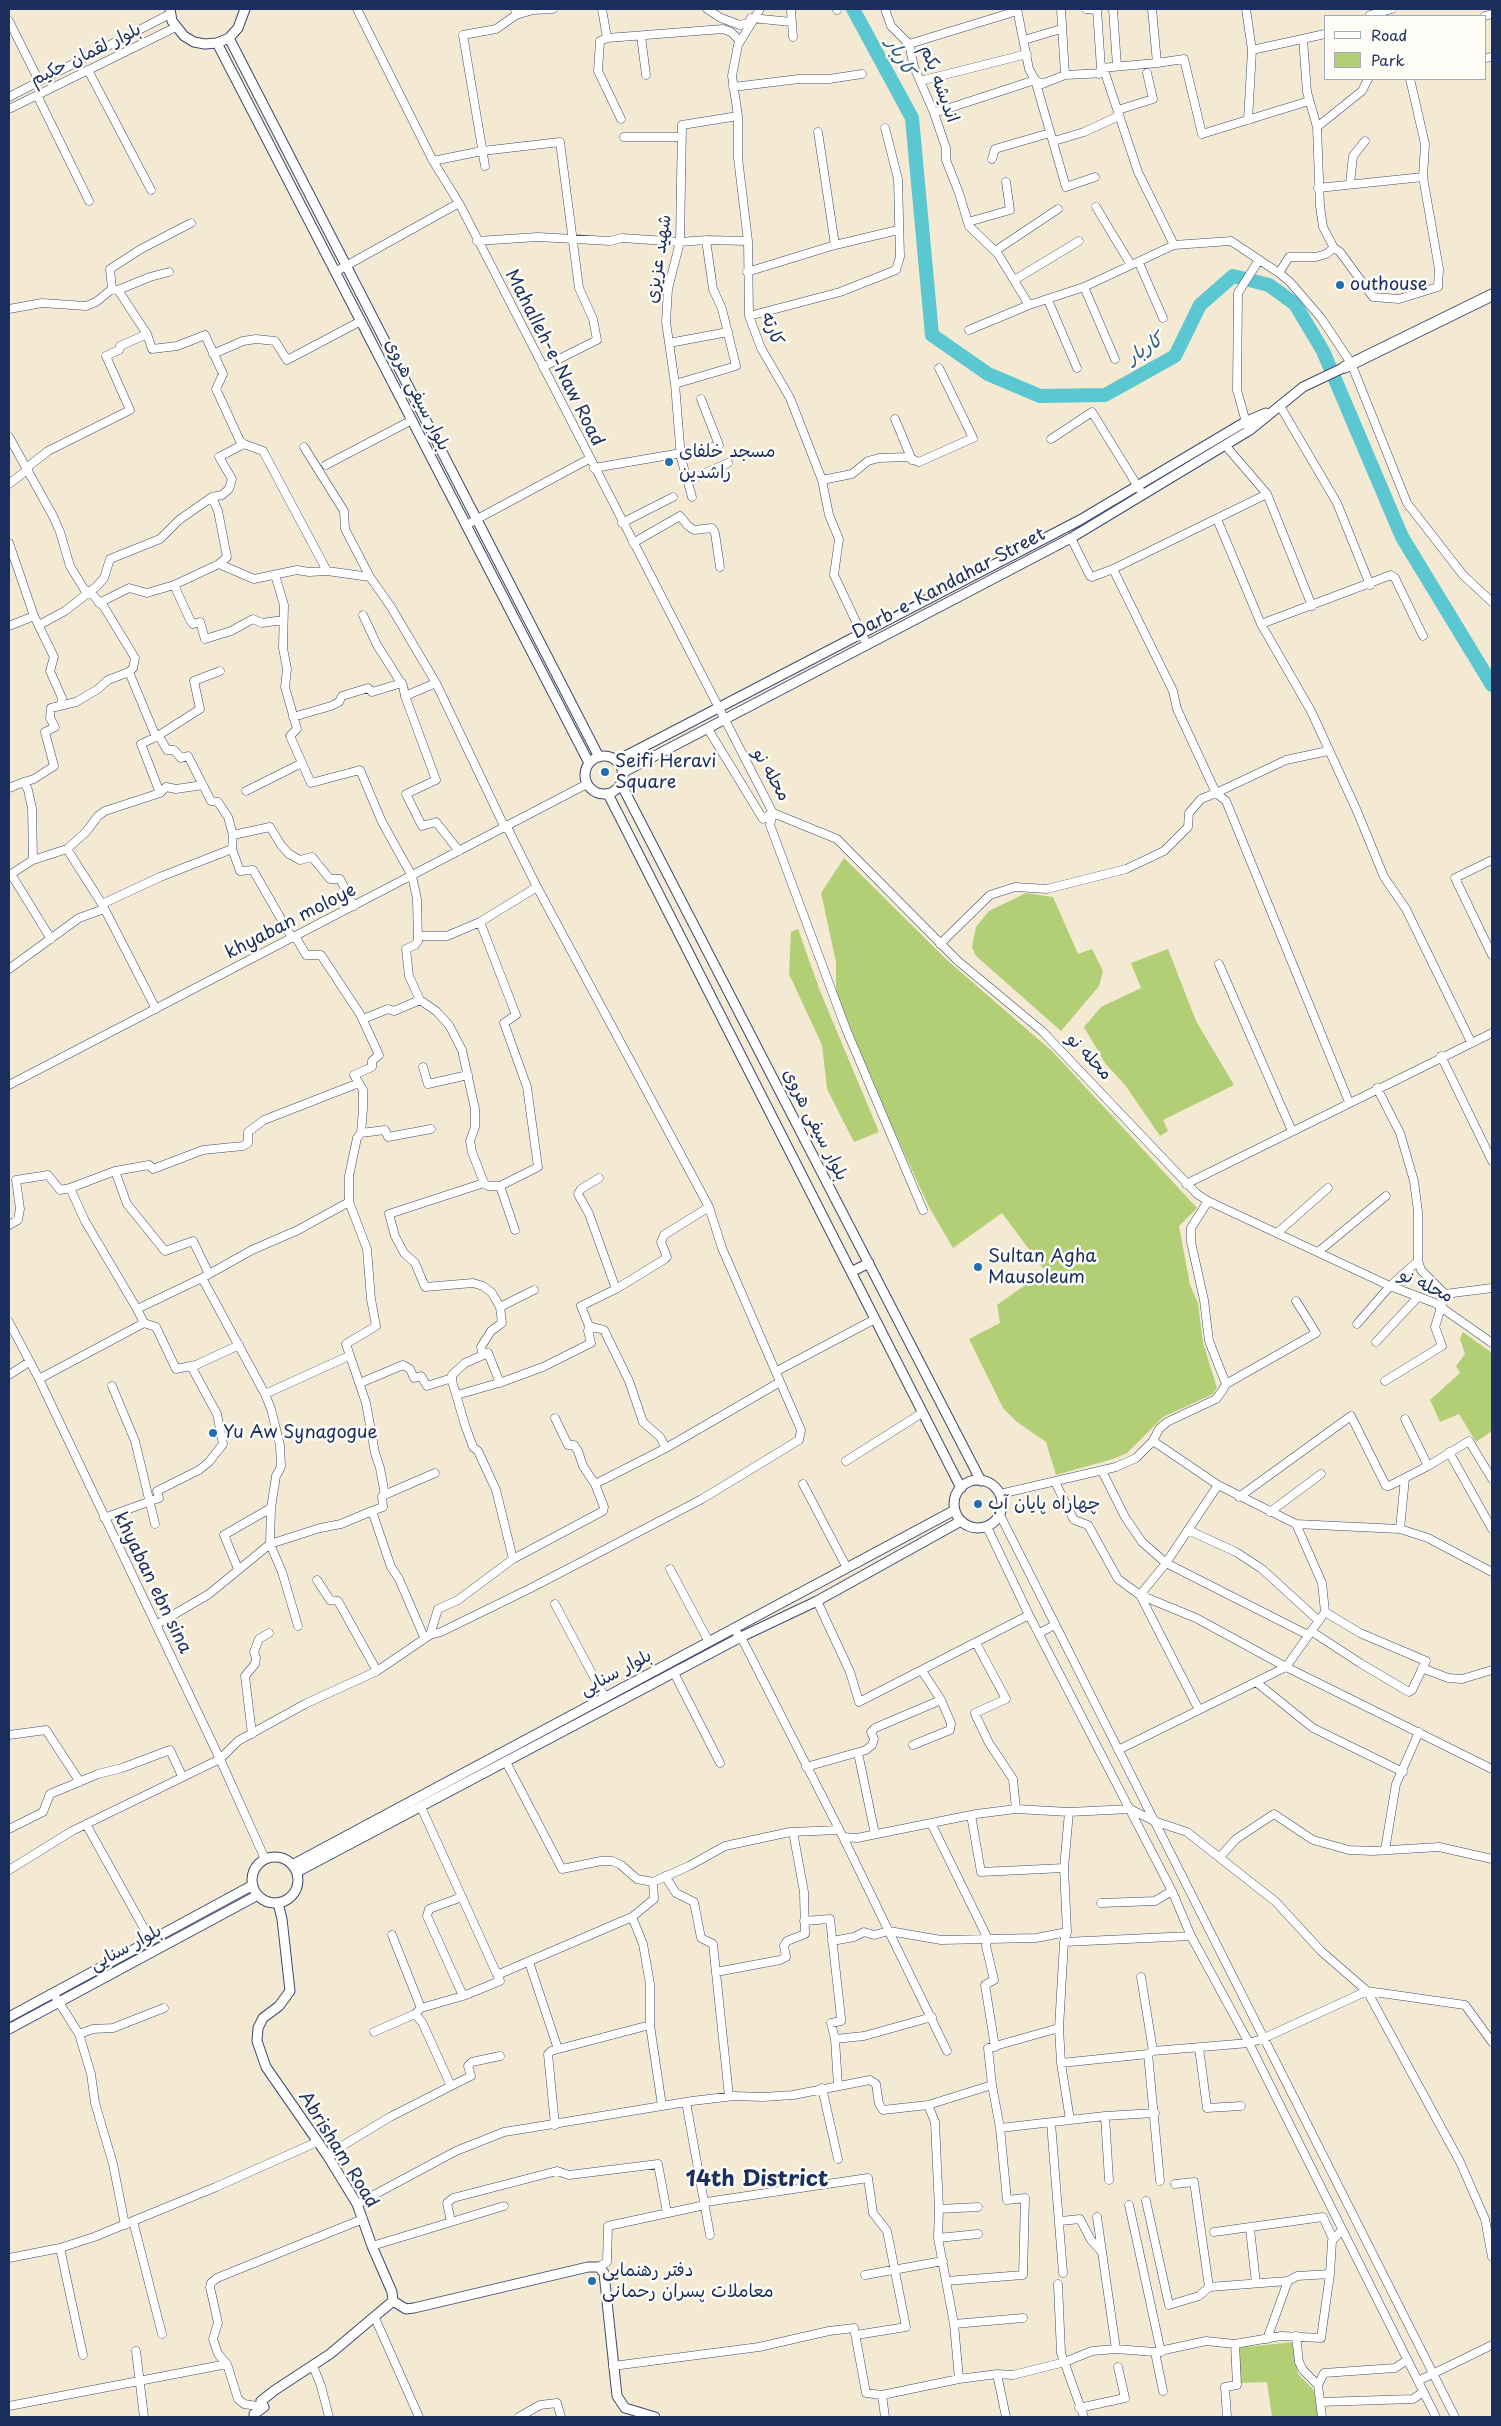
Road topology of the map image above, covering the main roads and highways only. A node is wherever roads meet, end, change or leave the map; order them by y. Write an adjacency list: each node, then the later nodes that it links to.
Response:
1 (245, 9): 3 (main road)
2 (168, 13): 4 (main road)
3 (229, 38): 4 (main road); 8 (main road, بلوار سیفی هروی)
4 (216, 43): 10 (main road, بلوار سیفی هروی)
5 (1492, 296): 6 (highway)
6 (1348, 365): 7 (main road, Darb-e-Kandahar Street)
7 (1248, 426): 9 (main road, Darb-e-Kandahar Street); 11 (main road, Darb-e-Kandahar Street)
8 (599, 757): 9 (main road); 10 (main road)
9 (616, 761): 11 (main road)
10 (589, 763): 13 (main road)
11 (622, 773): 12 (main road)
12 (621, 784): 13 (main road); 14 (main road, بلوار سیفی هروی)
13 (608, 794): 15 (main road, بلوار سیفی هروی)
14 (736, 1006): 15 (main road); 16 (main road, بلوار سیفی هروی)
15 (720, 1015): 17 (main road, بلوار سیفی هروی)
16 (869, 1263): 17 (main road); 18 (main road, بلوار سیفی هروی)
17 (851, 1272): 19 (main road, بلوار سیفی هروی)
18 (981, 1480): 19 (main road); 21 (main road)
19 (960, 1488): 20 (main road)
20 (955, 1510): 21 (main road); 22 (main road, بلوار سنایی)
21 (961, 1521): 22 (main road, بلوار سنایی)
22 (295, 1868): 23 (main road); 25 (main road)
23 (253, 1885): 24 (main road); 26 (main road, بلوار سنایی)
24 (258, 1895): 25 (main road); 27 (main road, بلوار سنایی)
25 (278, 1903): 28 (main road, Abrisham Road)
26 (9, 2016)
27 (9, 2029)
28 (393, 2301): 29 (main road); 30 (main road)
29 (254, 2417)
30 (655, 2417)

